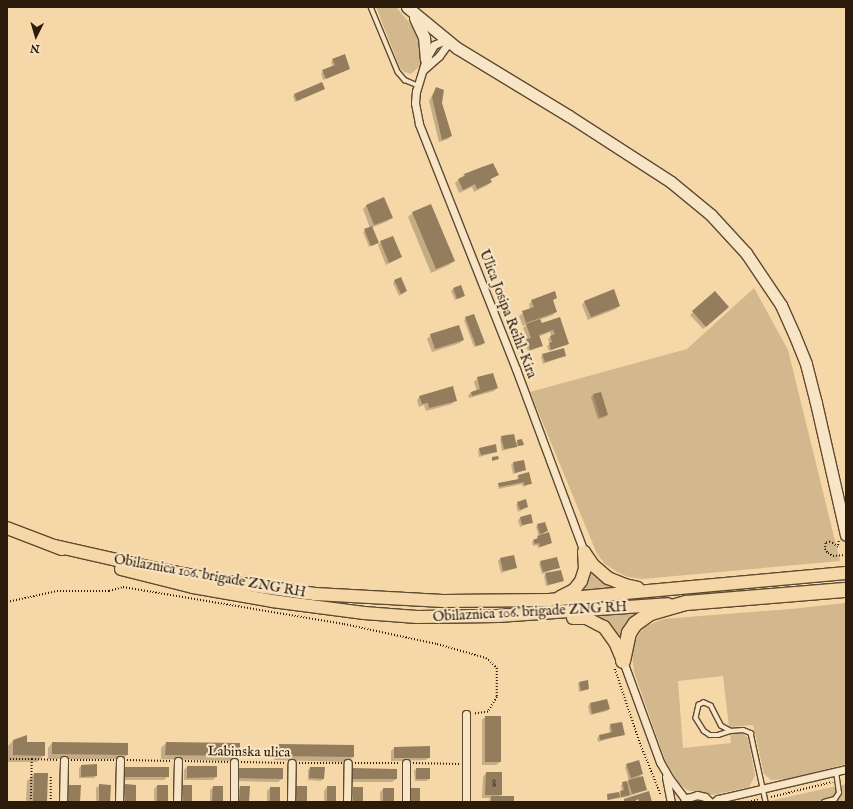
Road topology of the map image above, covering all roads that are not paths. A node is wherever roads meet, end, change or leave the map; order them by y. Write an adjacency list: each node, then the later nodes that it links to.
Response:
1 (371, 7): 6 (lane)
2 (409, 9): 3 (main road); 4 (main road)
3 (449, 42): 4 (street); 5 (street); 8 (main road)
4 (426, 59): 5 (street, Ulica Josipa Reihl-Kira)
5 (423, 70): 6 (street, Ulica Josipa Reihl-Kira)
6 (417, 85): 10 (street, Ulica Josipa Reihl-Kira)
7 (7, 528): 9 (main road, Obilaznica 106. brigade ZNG RH)
8 (842, 536)
9 (55, 546): 14 (main road, Obilaznica 106. brigade ZNG RH); 16 (main road, Obilaznica 106. brigade ZNG RH)
10 (584, 552): 13 (main road); 14 (main road)
11 (846, 573): 13 (main road, Obilaznica 106. brigade ZNG RH)
12 (846, 590): 15 (highway, Obilaznica 106. brigade ZNG RH)
13 (661, 591): 14 (main road, Obilaznica 106. brigade ZNG RH)
14 (550, 600)
15 (687, 603): 16 (main road, Obilaznica 106. brigade ZNG RH); 17 (highway)
16 (538, 614): 17 (main road)
17 (618, 662): 27 (street)
18 (466, 714): 40 (street)
19 (730, 731): 19 (lane); 30 (lane)
20 (64, 760): 33 (street)
21 (120, 760): 34 (street)
22 (178, 761): 35 (street)
23 (234, 762): 36 (street)
24 (292, 763): 37 (street)
25 (348, 763): 38 (street)
26 (406, 763): 39 (street)
27 (664, 769): 32 (street); 41 (street)
28 (846, 770): 29 (street)
29 (836, 772): 30 (street); 44 (lane)
30 (764, 789): 31 (lane); 43 (street)
31 (766, 800)
32 (685, 801): 42 (street)
33 (63, 802)
34 (119, 802)
35 (177, 802)
36 (234, 802)
37 (291, 802)
38 (347, 802)
39 (406, 802)
40 (466, 802)
41 (671, 802)
42 (710, 802)
43 (714, 802)
44 (824, 802)

